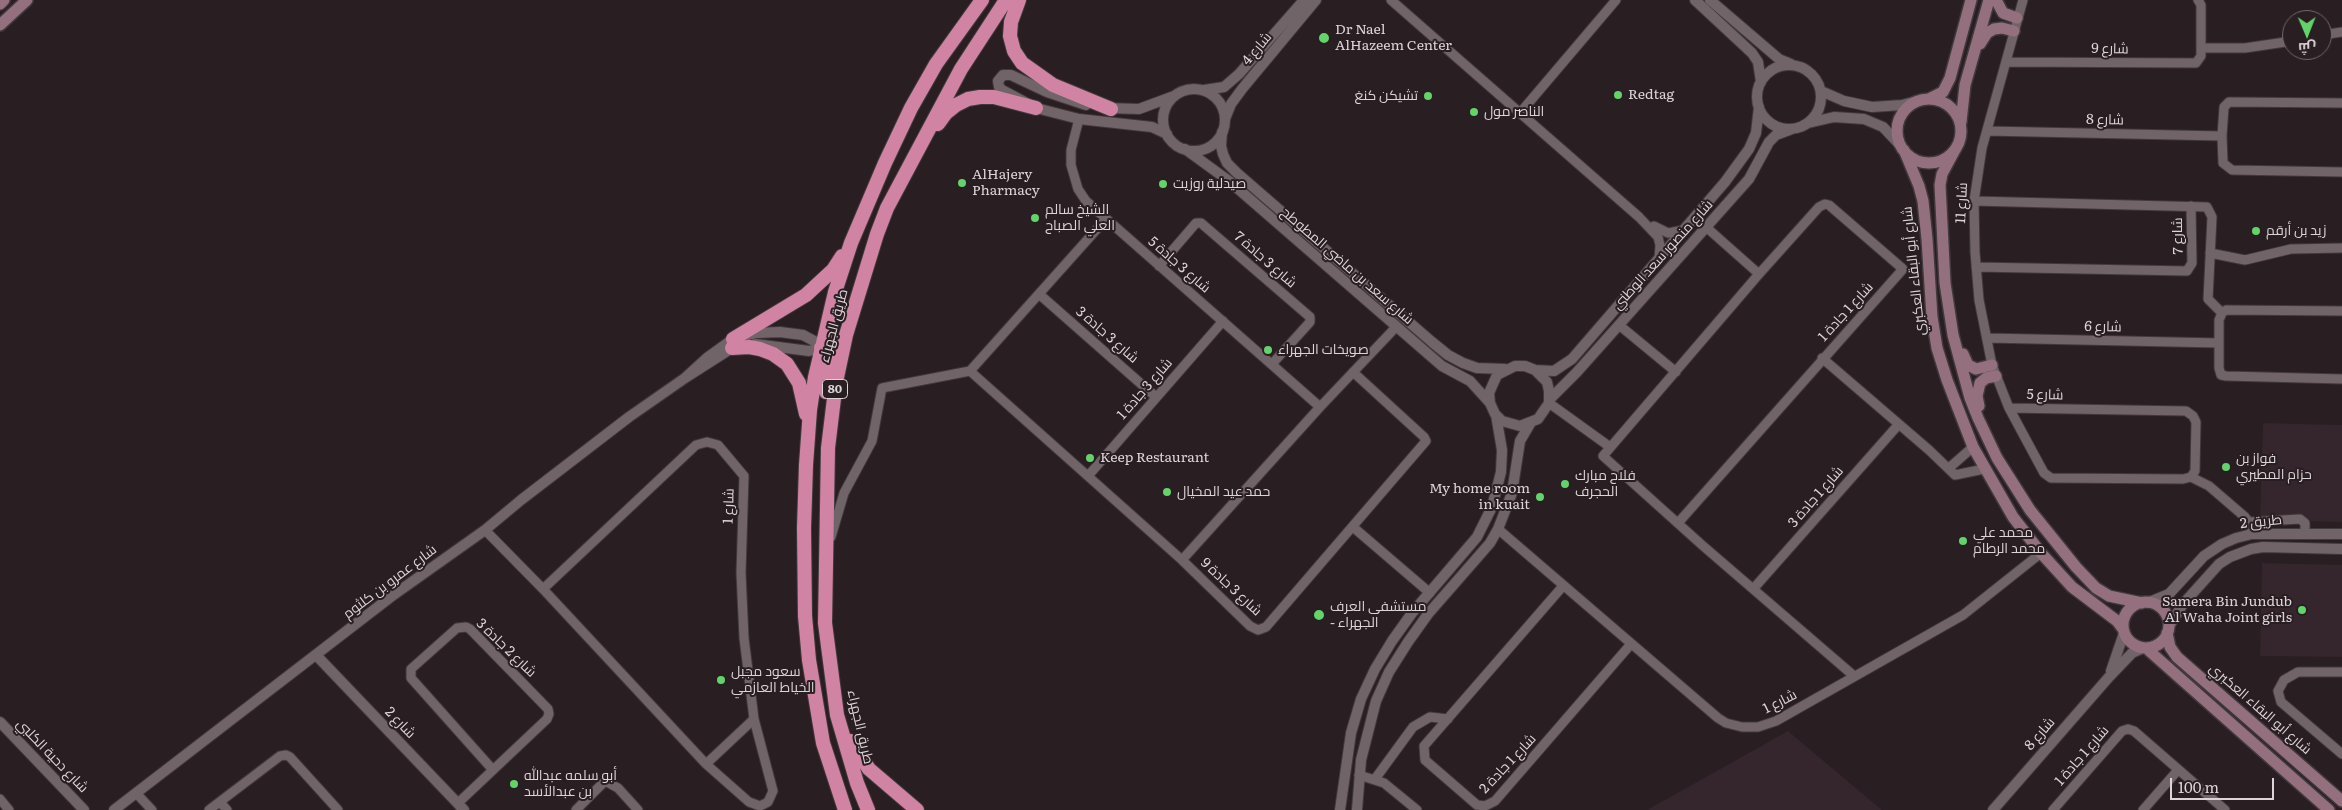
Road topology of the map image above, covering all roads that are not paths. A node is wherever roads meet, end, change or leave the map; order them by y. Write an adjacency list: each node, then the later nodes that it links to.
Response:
1 (4, 0): 17 (main road)
2 (27, 0): 19 (main road)
3 (982, 0): 56 (highway, طريق الجهراء / 80)
4 (1006, 0): 51 (highway, طريق الجهراء / 80)
5 (1019, 0): 34 (highway)
6 (1304, 0): 27 (street, شارع 4)
7 (1316, 0): 37 (street, شارع 4)
8 (1391, 0): 35 (street)
9 (1616, 0): 35 (street)
10 (1695, 0): 26 (street)
11 (1710, 0): 25 (street)
12 (1971, 0): 30 (main road)
13 (1989, 0): 23 (main road)
14 (1996, 0): 18 (main road)
15 (2023, 0): 18 (street, شارع 11)
16 (2198, 0): 22 (street)
17 (0, 4)
18 (2017, 18): 20 (street, شارع 11)
19 (0, 25)
20 (2014, 31): 23 (main road); 24 (street, شارع 11)
21 (2282, 42): 22 (street)
22 (2201, 48): 24 (street, شارع 9)
23 (1975, 52): 39 (main road)
24 (2006, 62): 41 (street, شارع 11)
25 (1795, 65): 26 (street); 28 (street)
26 (1760, 82): 33 (street)
27 (1203, 90): 29 (street); 37 (street)
28 (1821, 91): 30 (street); 38 (street)
29 (1174, 96): 34 (street); 43 (street)
30 (1923, 100): 39 (main road); 45 (main road)
31 (2342, 103): 44 (street)
32 (1036, 108): 34 (street); 36 (street); 51 (highway)
33 (1758, 108): 40 (street); 55 (street, شارع منصور سعد الوطني)
34 (1111, 109)
35 (1520, 112): 52 (street)
36 (1079, 119): 43 (street); 53 (street, شارع 3 جادة 5)
37 (1225, 119): 42 (street)
38 (1808, 124): 40 (street); 45 (street)
39 (1961, 124): 46 (main road)
40 (1792, 129): 54 (street, شارع منصور سعد الوطني)
41 (1987, 131): 44 (street, شارع 8); 49 (street, شارع 11)
42 (1222, 132): 47 (street); 79 (street, شارع سعد بن ماضي المطوطح)
43 (1167, 134): 47 (street)
44 (2222, 136): 48 (street)
45 (1902, 148): 46 (main road); 97 (main road, شارع أبو البقاء العكبري)
46 (1956, 148): 71 (main road)
47 (1185, 149): 69 (street, شارع سعد بن ماضي المطوطح)
48 (2342, 172)
49 (1974, 201): 50 (street, شارع 7); 62 (street, شارع 11)
50 (2192, 206): 57 (street, شارع 7); 59 (street)
51 (887, 208): 70 (highway, طريق الجهراء / 80)
52 (1639, 217): 55 (street); 60 (street)
53 (1105, 220): 61 (street, شارع 3 جادة 5); 64 (street)
54 (1706, 227): 63 (street); 68 (street, شارع منصور سعد الوطني)
55 (1684, 230): 60 (street, شارع منصور سعد الوطني)
56 (851, 243): 74 (highway); 75 (highway, طريق الجهراء / 80)
57 (2193, 245): 59 (street); 62 (street, شارع 7)
58 (2342, 248): 59 (street)
59 (2210, 249): 66 (street)
60 (1659, 260): 80 (street, شارع منصور سعد الوطني)
61 (1160, 266): 67 (street, شارع 3 جادة 5); 77 (street, شارع 3 جادة 7)
62 (1976, 267): 72 (street, شارع 11)
63 (1758, 274): 76 (street, شارع 1 جادة 1); 83 (street, شارع 1 جادة 1)
64 (1039, 294): 81 (street); 86 (street, شارع 3 جادة 3)
65 (2342, 311): 66 (street)
66 (2222, 313): 73 (street)
67 (1223, 321): 77 (street, شارع 3 جادة 5); 86 (street, شارع 3 جادة 1)
68 (1619, 325): 83 (street); 87 (street, شارع منصور سعد الوطني)
69 (1396, 327): 82 (street, شارع 3 جادة 9); 88 (street, شارع سعد بن ماضي المطوطح)
70 (846, 335): 75 (highway); 98 (highway, طريق الجهراء / 80)
71 (1953, 335): 78 (main road); 94 (main road)
72 (1987, 338): 73 (street, شارع 6); 78 (street, شارع 11)
73 (2219, 343): 85 (street)
74 (732, 344): 75 (street, شارع عمرو بن كلثوم); 75 (street, شارع عمرو بن كلثوم); 95 (highway); 107 (street, شارع عمرو بن كلثوم)
75 (821, 348): 95 (highway, طريق الجهراء / 80); 98 (highway)
76 (1822, 358): 93 (street); 104 (street, شارع 1 جادة 1)
77 (1272, 364): 89 (street, شارع 3 جادة 5)
78 (1992, 365): 84 (street, شارع 11)
79 (1505, 369): 80 (street); 88 (street)
80 (1534, 370): 87 (street)
81 (970, 372): 101 (street); 114 (street)
82 (1353, 372): 89 (street, شارع 3 جادة 9); 105 (street, شارع 3 جادة 9)
83 (1676, 372): 96 (street, شارع 1 جادة 1)
84 (1996, 376): 90 (street, شارع 11); 94 (main road)
85 (2342, 380)
86 (1156, 397): 101 (street, شارع 3 جادة 1)
87 (1549, 401): 92 (street); 96 (street)
88 (1490, 402): 91 (street)
89 (1320, 407): 115 (street, شارع 3 جادة 9)
90 (2009, 408): 102 (street, شارع 5); 102 (street, شارع 5)
91 (1495, 414): 92 (street); 119 (street)
92 (1530, 424): 106 (street)
93 (1899, 424): 99 (street); 117 (street, شارع 1 جادة 3)
94 (1986, 435): 120 (main road)
95 (807, 444): 157 (highway, طريق الجهراء / 80)
96 (1610, 447): 104 (street)
97 (1973, 447): 99 (street); 100 (main road, شارع أبو البقاء العكبري)
98 (828, 448): 114 (highway, طريق الجهراء / 80)
99 (1949, 468): 100 (street)
100 (1984, 469): 113 (main road, شارع أبو البقاء العكبري)
101 (1088, 476): 115 (street)
102 (2191, 477): 103 (street)
103 (2249, 522): 108 (street); 109 (street)
104 (1678, 523): 117 (street)
105 (1353, 527): 115 (street, شارع 3 جادة 9); 119 (street)
106 (1498, 529): 116 (street, شارع 1); 137 (street)
107 (484, 530): 118 (street, شارع 1); 125 (street, شارع عمرو بن كلثوم)
108 (2305, 532): 109 (street, طريق 2); 110 (street, طريق 2); 111 (street)
109 (2252, 534): 120 (street, طريق 2)
110 (2342, 534)
111 (2306, 548): 112 (street, طريق 2); 122 (street, طريق 2)
112 (2342, 549)
113 (2041, 553): 121 (main road, شارع أبو البقاء العكبري); 127 (street, شارع 1)
114 (826, 556): 129 (highway, طريق الجهراء / 80)
115 (1182, 560)
116 (1563, 586): 123 (street, شارع 1); 130 (street, شارع 1 جادة 2)
117 (1754, 588): 127 (street)
118 (543, 589): 131 (street, شارع 1); 134 (street, شارع 1)
119 (1430, 593): 141 (street)
120 (2144, 603): 121 (main road); 122 (main road)
121 (2124, 631): 124 (main road); 128 (street, شارع 8)
122 (2168, 631): 124 (main road); 145 (main road, شارع أبو البقاء العكبري)
123 (1631, 644): 127 (street, شارع 1); 130 (street, شارع 1 جادة 2)
124 (2144, 648): 128 (street, شارع 8); 139 (main road, شارع أبو البقاء العكبري)
125 (316, 656): 140 (street, شارع عمرو بن كلثوم); 146 (street, شارع 2)
126 (2342, 672): 133 (street)
127 (1854, 676)
128 (2109, 677): 163 (street, شارع 8)
129 (837, 715): 158 (highway, طريق الجهراء / 80); 159 (highway)
130 (1448, 718): 138 (street)
131 (754, 719): 134 (street); 134 (street, شارع 1)
132 (0, 722): 149 (street, شارع دحية الكلبي)
133 (2342, 754)
134 (706, 764)
135 (493, 770): 135 (street, شارع 2 جادة 3); 146 (street, شارع 2 جادة 3)
136 (2178, 770): 164 (street, شارع 1 جادة 1); 165 (street); 166 (street, شارع 1 جادة 1)
137 (1359, 775): 138 (street); 142 (street)
138 (1375, 779): 162 (street)
139 (2308, 792): 147 (main road); 167 (main road, شارع أبو البقاء العكبري)
140 (136, 793): 150 (street, شارع عمرو بن كلثوم); 151 (street)
141 (1343, 793): 142 (street); 160 (street)
142 (1358, 794): 161 (street)
143 (0, 799): 148 (street)
144 (220, 802): 152 (street); 153 (street); 154 (street)
145 (2342, 802)
146 (461, 806)
147 (2342, 807)
148 (9, 810)
149 (84, 810)
150 (114, 810)
151 (152, 810)
152 (209, 810)
153 (227, 810)
154 (338, 810)
155 (576, 810): 156 (street)
156 (638, 810)
157 (845, 810)
158 (868, 810)
159 (917, 810)
160 (1340, 810)
161 (1357, 810)
162 (1417, 810)
163 (1993, 810)
164 (2053, 810)
165 (2143, 810)
166 (2225, 810)
167 (2329, 810)

